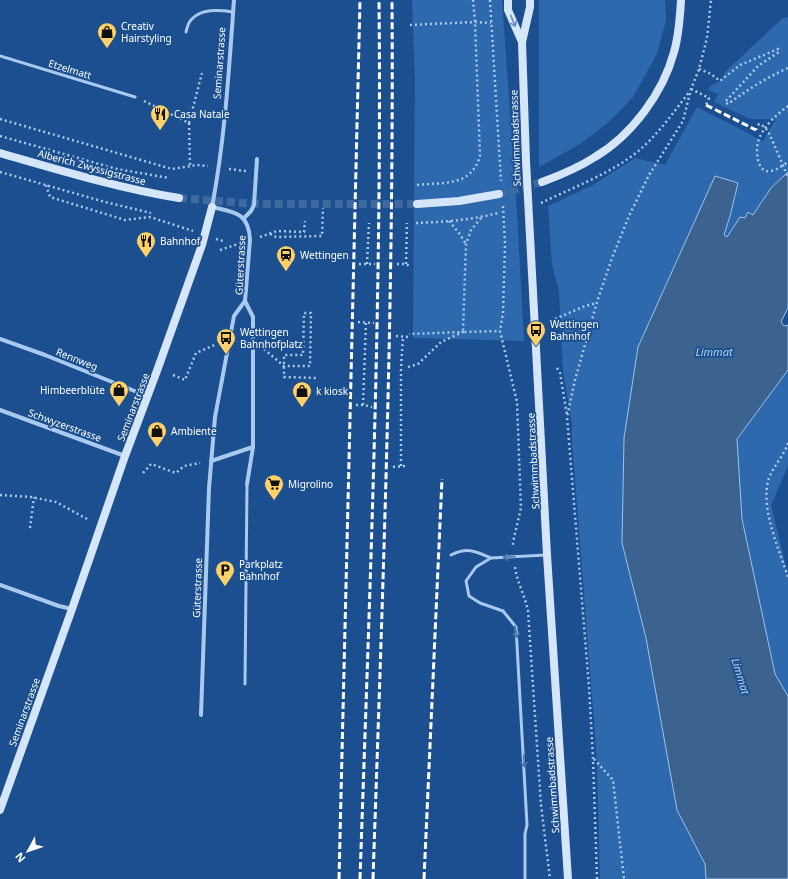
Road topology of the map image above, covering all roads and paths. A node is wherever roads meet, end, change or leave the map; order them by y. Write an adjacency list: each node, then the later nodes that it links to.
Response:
1 (234, 0): 8 (street, Seminarstrasse)
2 (473, 0): 9 (path)
3 (490, 0): 10 (path)
4 (508, 0): 13 (street, Schwimmbadstrasse, one-way to 13)
5 (530, 0): 13 (street, Schwimmbadstrasse)
6 (681, 0): 36 (street)
7 (711, 0): 16 (path)
8 (233, 12): 12 (lane); 43 (street, Seminarstrasse)
9 (476, 22): 10 (path); 11 (path); 38 (path)
10 (491, 23): 35 (path)
11 (410, 24)
12 (186, 32)
13 (522, 42): 100 (street, Schwimmbadstrasse)
14 (0, 56): 19 (lane, Etzelmatt)
15 (788, 68): 16 (path)
16 (699, 69): 18 (path)
17 (202, 73): 23 (path)
18 (691, 89): 20 (path); 65 (path)
19 (135, 97): 23 (path)
20 (706, 105)
21 (788, 106): 24 (path)
22 (0, 119): 31 (path)
23 (189, 122): 31 (path)
24 (766, 127): 25 (path); 29 (path); 34 (path)
25 (756, 130)
26 (0, 136): 33 (path)
27 (0, 153): 40 (street, Alberich Zwyssigstrasse)
28 (257, 159): 47 (street)
29 (788, 162)
30 (197, 165): 31 (path)
31 (190, 166)
32 (0, 172): 37 (path)
33 (169, 178)
34 (788, 178)
35 (501, 181)
36 (542, 182)
37 (46, 185): 45 (path); 54 (path)
38 (418, 185)
39 (499, 194): 41 (street)
40 (179, 198)
41 (417, 204)
42 (503, 205): 70 (path)
43 (212, 207): 47 (street); 81 (street, Seminarstrasse)
44 (323, 208): 56 (path)
45 (151, 213)
46 (498, 213): 48 (path)
47 (244, 218): 64 (street, Güterstrasse)
48 (482, 218): 50 (path); 57 (path)
49 (305, 221): 55 (path)
50 (449, 222): 53 (path); 57 (path)
51 (369, 223): 59 (path)
52 (407, 223): 62 (path)
53 (416, 223)
54 (190, 230)
55 (276, 231)
56 (270, 234)
57 (466, 244): 71 (path)
58 (359, 264): 59 (path)
59 (367, 264): 60 (path)
60 (375, 264)
61 (397, 264): 62 (path)
62 (406, 264): 63 (path)
63 (411, 267)
64 (246, 301): 88 (street, Güterstrasse); 90 (street, Güterstrasse)
65 (597, 302): 66 (path); 86 (path)
66 (555, 319)
67 (358, 322): 68 (path)
68 (366, 322): 69 (path); 83 (path)
69 (374, 323)
70 (500, 331): 71 (path); 102 (path)
71 (463, 332): 73 (path); 77 (path)
72 (396, 336): 73 (path)
73 (403, 338): 91 (path)
74 (0, 339): 81 (street, Rennweg)
75 (194, 357): 79 (path)
76 (284, 366): 76 (path); 80 (path)
77 (408, 367)
78 (557, 368): 86 (path)
79 (173, 375)
80 (316, 378)
81 (147, 396): 89 (street, Seminarstrasse)
82 (356, 405): 83 (path)
83 (362, 405): 84 (path)
84 (372, 407)
85 (0, 410): 89 (street, Schwyzerstrasse)
86 (567, 417): 109 (path)
87 (788, 443): 104 (path)
88 (253, 447): 90 (street); 95 (street, Güterstrasse)
89 (125, 456): 106 (street, Seminarstrasse)
90 (211, 461): 94 (path); 108 (street, Güterstrasse)
91 (401, 466): 92 (path); 93 (path)
92 (406, 466)
93 (393, 467)
94 (143, 473)
95 (247, 484): 107 (lane)
96 (0, 495): 97 (path)
97 (34, 498): 98 (path); 99 (path)
98 (89, 520)
99 (30, 528)
100 (548, 555): 102 (lane); 113 (street, Schwimmbadstrasse)
101 (451, 556): 103 (lane)
102 (514, 557): 103 (lane, one-way to 103); 112 (path)
103 (491, 558): 111 (lane, one-way to 111)
104 (788, 577)
105 (0, 585): 106 (street)
106 (72, 610): 110 (street, Seminarstrasse)
107 (246, 684)
108 (201, 715)
109 (593, 758): 114 (path); 115 (path)
110 (0, 810)
111 (525, 879)
112 (550, 879)
113 (568, 879)
114 (596, 879)
115 (624, 879)

